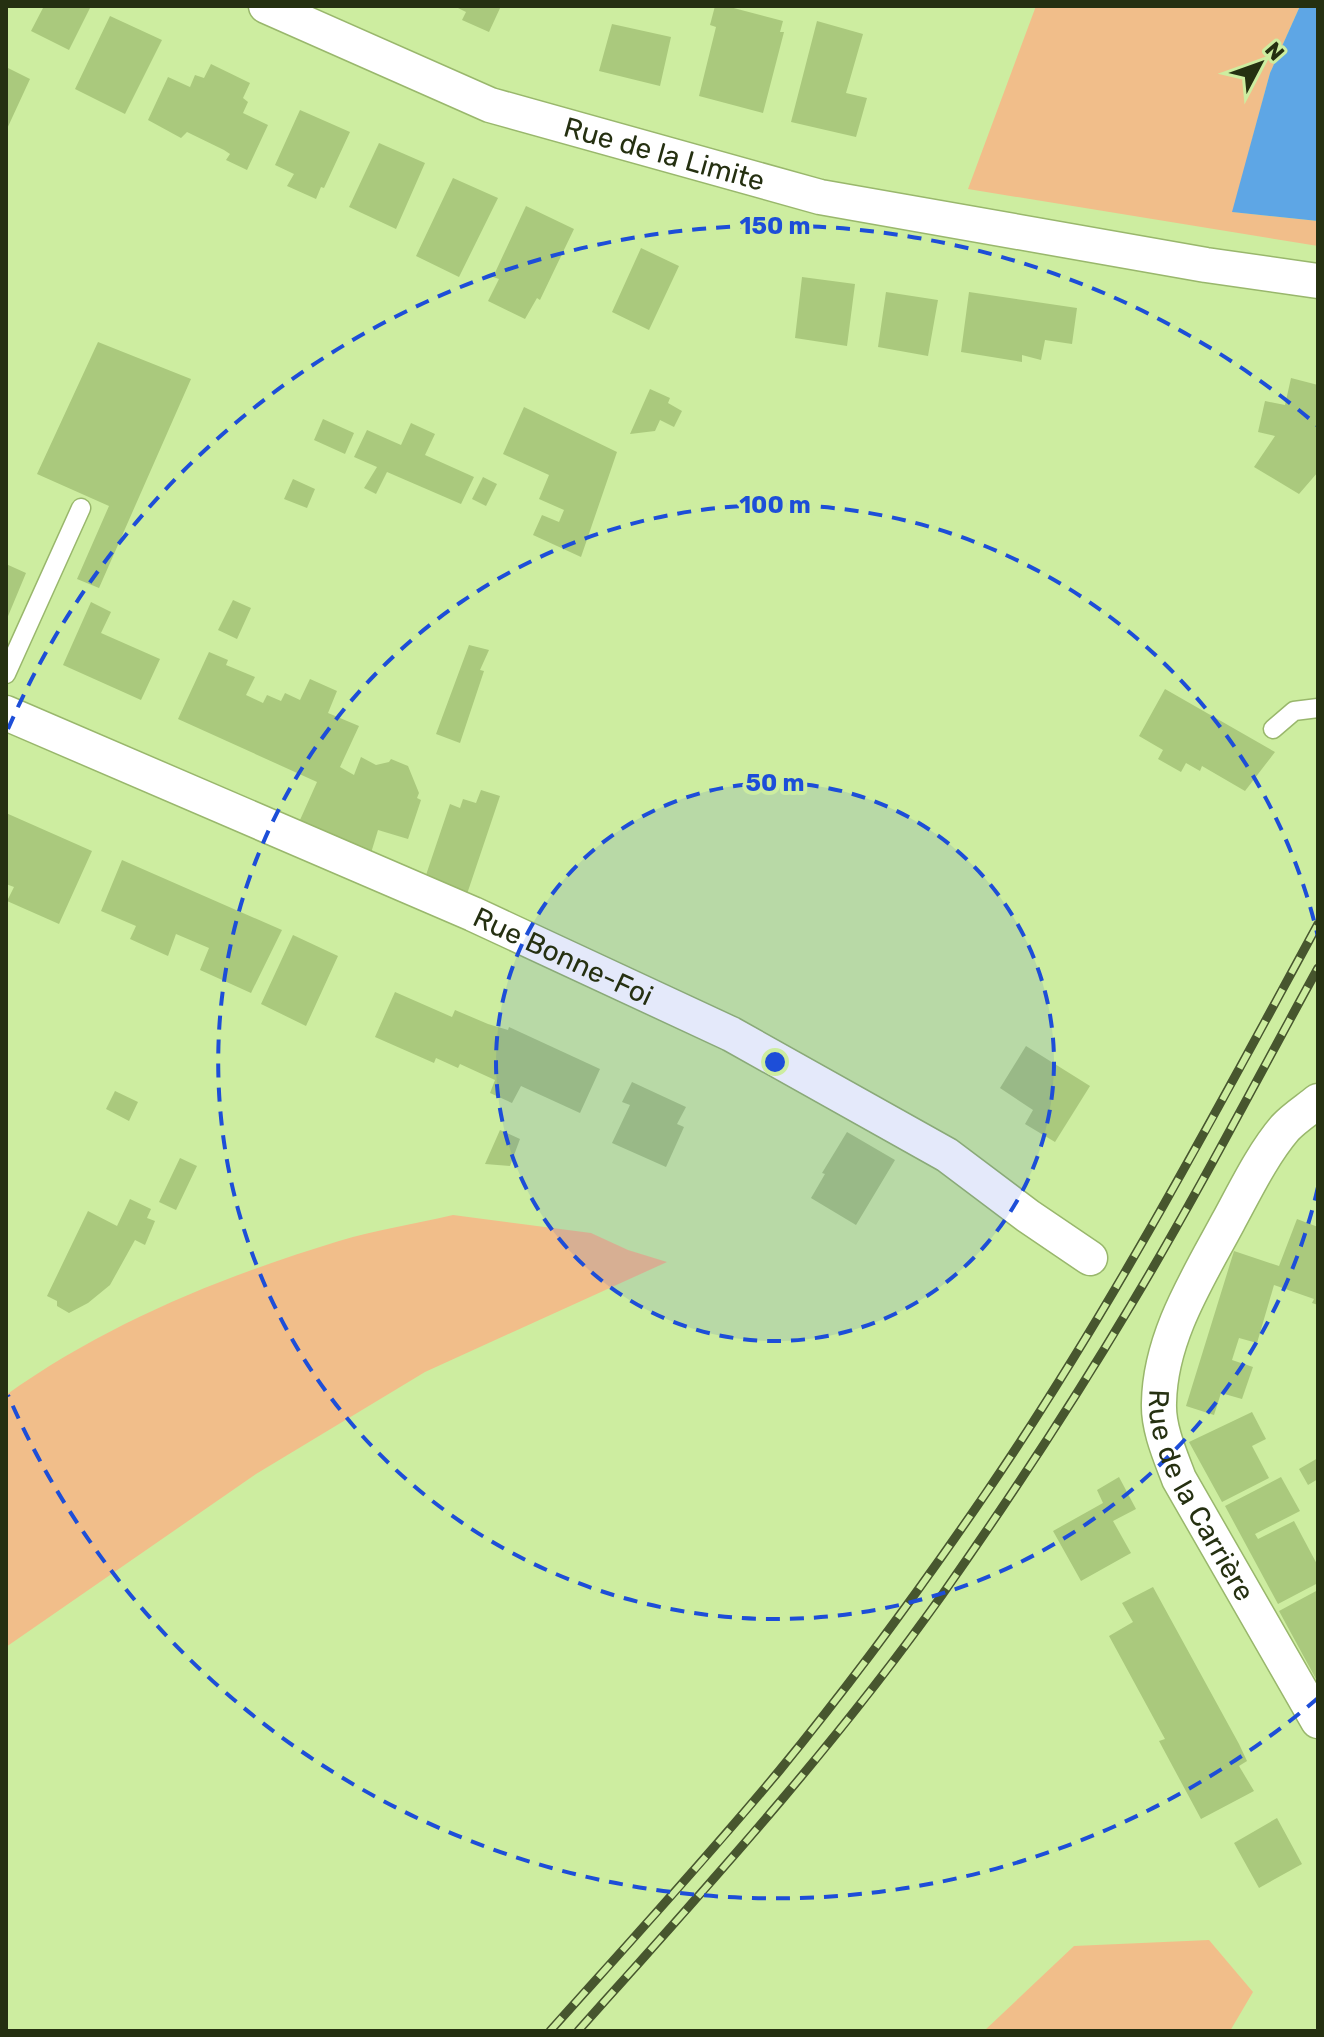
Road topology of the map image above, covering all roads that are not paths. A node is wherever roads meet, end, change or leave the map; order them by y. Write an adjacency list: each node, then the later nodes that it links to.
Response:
1 (266, 6): 2 (street, Rue de la Limite)
2 (1318, 281)
3 (81, 508): 4 (lane)
4 (6, 674)
5 (1318, 708): 7 (lane)
6 (6, 713): 9 (street, Rue Bonne-Foi)
7 (1273, 729)
8 (1318, 1101): 10 (street, Rue de la Carrière)
9 (1090, 1258)
10 (1318, 1721)

